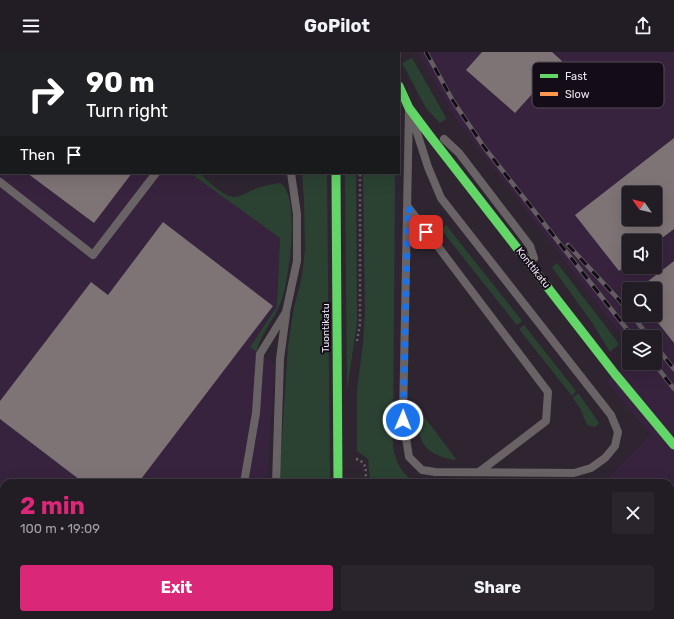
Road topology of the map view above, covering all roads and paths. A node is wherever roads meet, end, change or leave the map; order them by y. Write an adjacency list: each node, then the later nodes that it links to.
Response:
1 (400, 88): 2 (street, Konttikatu)
2 (409, 108): 7 (lane); 8 (street, Konttikatu); 8 (lane); 12 (lane)
3 (155, 174): 6 (lane)
4 (291, 174): 9 (lane)
5 (336, 174): 15 (street, Tuontikatu)
6 (0, 182)
7 (408, 208): 12 (lane); 12 (lane)
8 (539, 276): 10 (street, Konttikatu)
9 (286, 312): 13 (lane); 14 (lane)
10 (674, 445)
11 (351, 458): 16 (path)
12 (478, 472)
13 (245, 479)
14 (276, 479)
15 (338, 479)
16 (366, 479)

